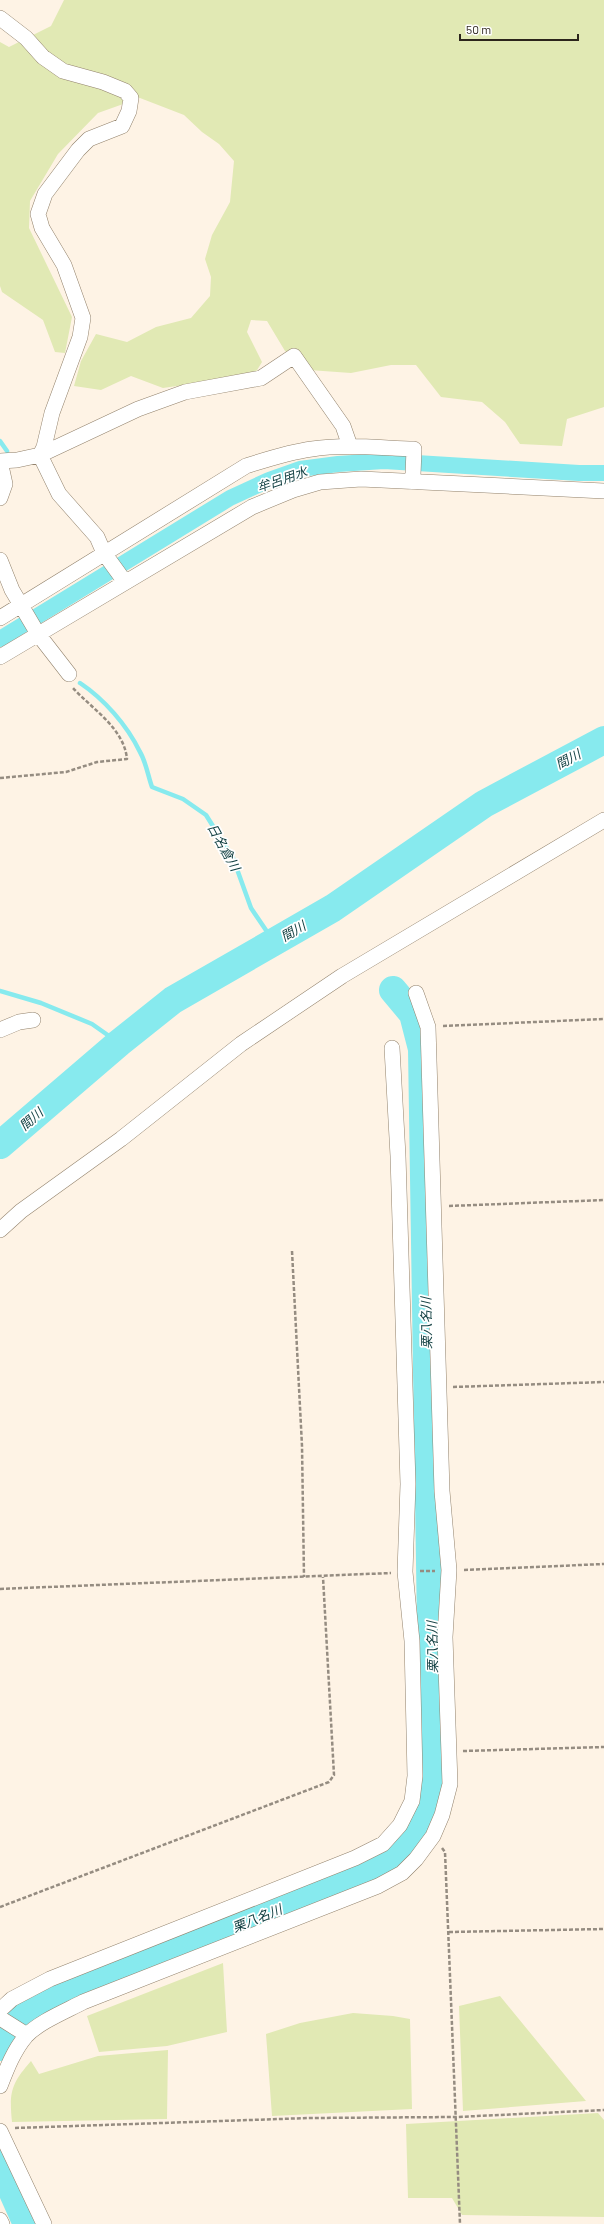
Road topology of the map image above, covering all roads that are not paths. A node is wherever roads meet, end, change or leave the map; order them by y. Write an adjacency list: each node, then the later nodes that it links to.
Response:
1 (0, 18): 3 (street)
2 (350, 446): 3 (street); 4 (street); 7 (street)
3 (40, 455): 6 (street); 7 (street)
4 (412, 478): 5 (street); 9 (street)
5 (604, 491)
6 (0, 498)
7 (106, 555): 9 (street); 10 (street)
8 (0, 560): 10 (street)
9 (122, 578): 12 (street)
10 (22, 607): 11 (street); 12 (street)
11 (0, 618)
12 (36, 631): 13 (street); 14 (street)
13 (0, 657)
14 (68, 674)
15 (604, 820): 20 (street)
16 (416, 992): 23 (street)
17 (33, 1020): 18 (street)
18 (0, 1030)
19 (392, 1048): 21 (street)
20 (0, 1230)
21 (0, 2010)
22 (0, 2018): 23 (street)
23 (25, 2034): 24 (street)
24 (0, 2086)
25 (4, 2130): 28 (street)
26 (0, 2220): 27 (street)
27 (2, 2224)
28 (44, 2224)

